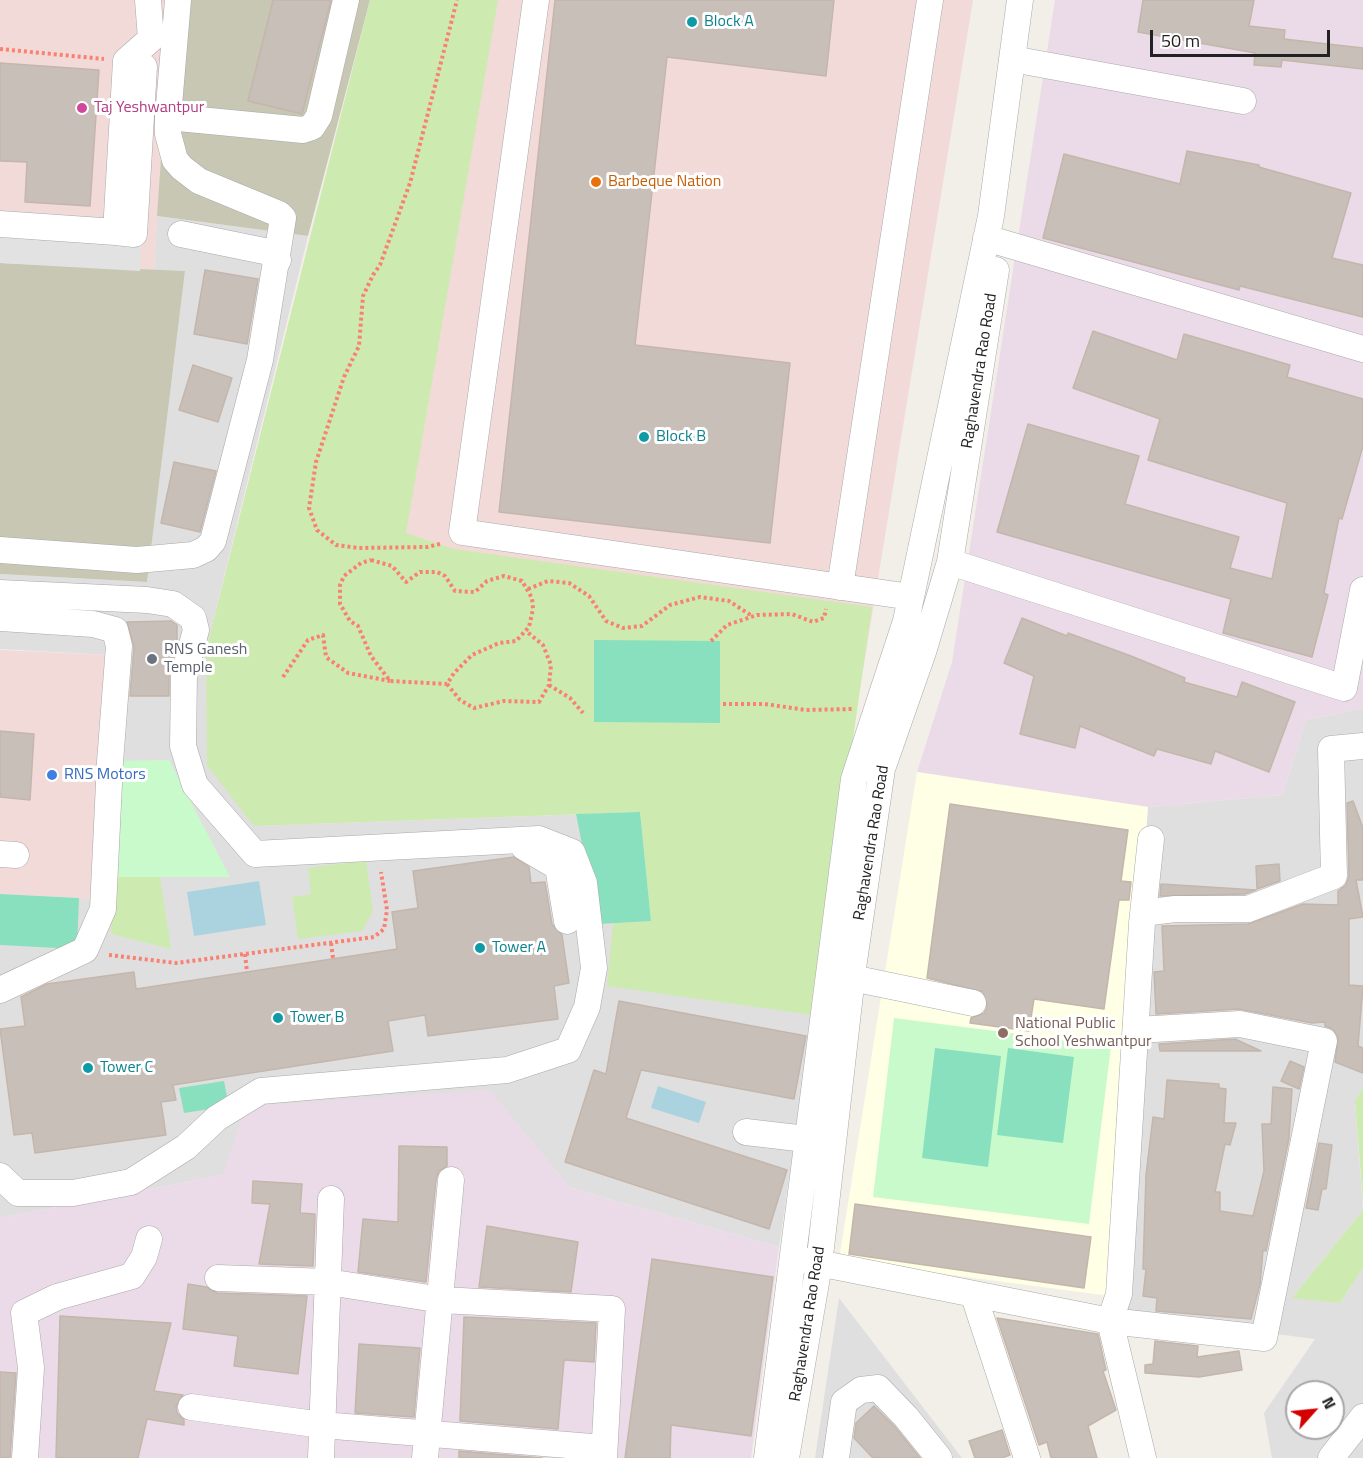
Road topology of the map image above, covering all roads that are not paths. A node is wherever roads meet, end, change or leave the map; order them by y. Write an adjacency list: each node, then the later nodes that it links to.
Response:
1 (148, 0): 10 (street)
2 (178, 0): 9 (street)
3 (346, 0): 9 (street)
4 (536, 0): 17 (street)
5 (930, 0): 17 (street)
6 (1020, 0): 7 (street, Raghavendra Rao Road)
7 (1012, 59): 8 (street); 12 (street, Raghavendra Rao Road)
8 (1243, 101)
9 (168, 117): 13 (street)
10 (1, 229)
11 (181, 234): 13 (street)
12 (986, 238): 14 (street); 16 (street, Raghavendra Rao Road); 21 (street, Raghavendra Rao Road)
13 (278, 260): 15 (street)
14 (1363, 349)
15 (0, 550)
16 (950, 562): 18 (street); 29 (street, Raghavendra Rao Road)
17 (829, 585): 21 (street)
18 (1363, 590)
19 (0, 592): 20 (street)
20 (96, 597): 23 (street); 26 (street)
21 (911, 597): 34 (street, Raghavendra Rao Road)
22 (0, 618): 23 (street)
23 (93, 624): 30 (street)
24 (1363, 746): 27 (street)
25 (1151, 839): 27 (street)
26 (507, 841): 28 (street); 36 (street)
27 (1143, 913): 32 (street)
28 (567, 921)
29 (852, 978): 31 (street); 41 (street, Raghavendra Rao Road)
30 (0, 990)
31 (973, 1003)
32 (1137, 1030): 46 (street); 46 (street)
33 (746, 1132): 34 (street)
34 (806, 1139): 40 (street, Raghavendra Rao Road)
35 (124, 1170): 36 (street)
36 (5, 1180)
37 (451, 1180): 45 (street)
38 (332, 1199): 43 (street)
39 (149, 1239): 52 (street)
40 (791, 1257): 41 (street); 54 (street, Raghavendra Rao Road)
41 (819, 1265): 44 (street); 55 (street, Raghavendra Rao Road)
42 (219, 1278): 43 (street)
43 (328, 1282): 45 (street); 49 (street)
44 (975, 1296): 46 (street); 58 (street)
45 (441, 1299): 50 (street); 51 (street)
46 (1110, 1321): 59 (street)
47 (191, 1407): 49 (street)
48 (1363, 1417): 60 (street)
49 (322, 1425): 50 (street); 53 (street)
50 (426, 1446): 51 (street)
51 (604, 1453)
52 (25, 1458)
53 (321, 1458)
54 (767, 1458)
55 (786, 1458)
56 (837, 1458): 57 (street)
57 (939, 1458)
58 (1027, 1458)
59 (1143, 1458)
60 (1331, 1458)

